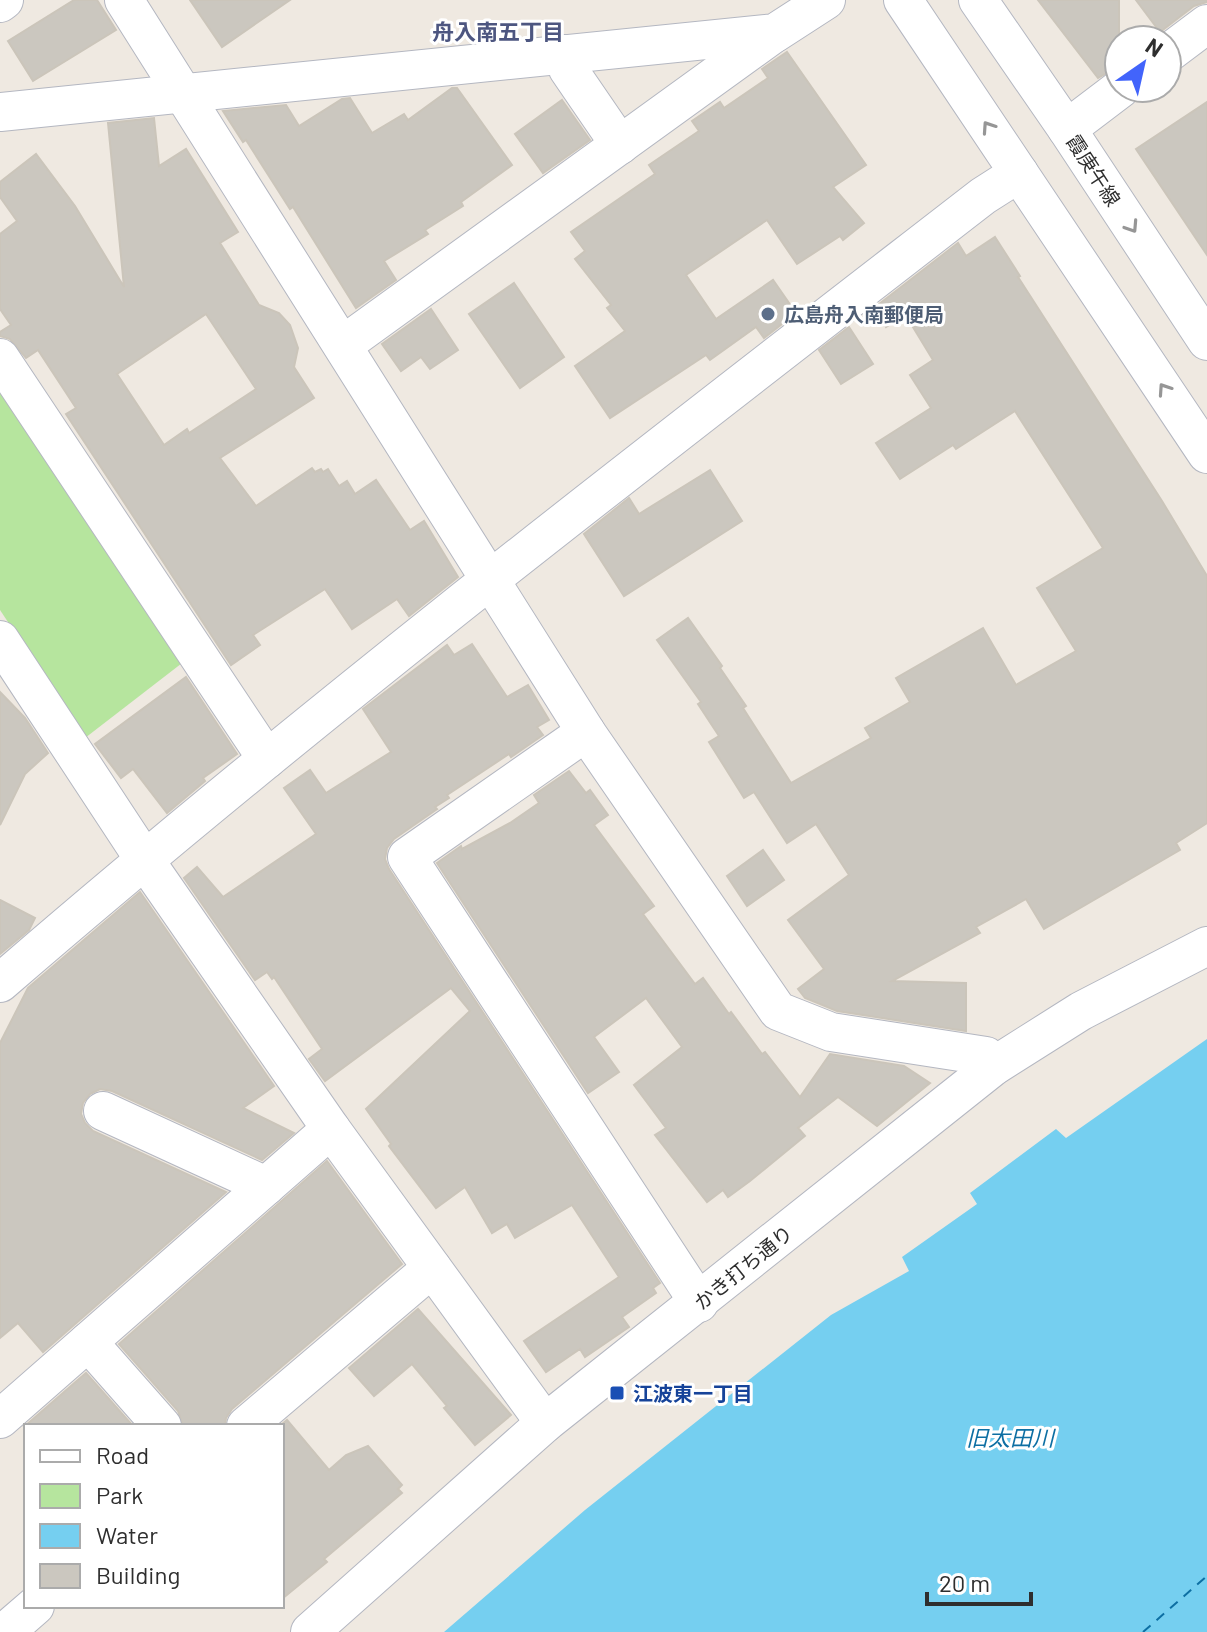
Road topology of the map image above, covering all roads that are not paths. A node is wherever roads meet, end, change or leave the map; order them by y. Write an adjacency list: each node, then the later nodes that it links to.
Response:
1 (124, 0): 9 (street)
2 (826, 0): 6 (street)
3 (903, 0): 14 (street, one-way to 3)
4 (978, 0): 12 (street, 霞庚午線)
5 (1207, 24): 7 (street)
6 (775, 33): 8 (street); 13 (street)
7 (1183, 42)
8 (564, 54): 9 (street); 13 (street)
9 (181, 92): 11 (street); 16 (street)
10 (1103, 102): 12 (street)
11 (4, 117)
12 (1067, 129): 15 (street, 霞庚午線, one-way to 15)
13 (620, 145): 16 (street)
14 (1019, 173): 18 (street, one-way to 14); 19 (street)
15 (1207, 341)
16 (343, 345): 19 (street)
17 (0, 358): 22 (street)
18 (1207, 454)
19 (491, 579): 21 (street); 22 (street)
20 (0, 640): 23 (street)
21 (586, 732): 26 (street); 31 (street)
22 (267, 759): 23 (street)
23 (144, 859): 25 (street); 28 (street)
24 (1207, 946): 26 (street, かき打ち通り)
25 (0, 983)
26 (994, 1066): 31 (street, かき打ち通り)
27 (103, 1111): 29 (street)
28 (331, 1129): 29 (street); 30 (street)
29 (266, 1186): 32 (street)
30 (432, 1268): 34 (street); 36 (street)
31 (699, 1303): 34 (street, かき打ち通り)
32 (88, 1342): 33 (street); 35 (street)
33 (12, 1420)
34 (545, 1423): 39 (street, かき打ち通り)
35 (160, 1424)
36 (248, 1424)
37 (33, 1608): 38 (street)
38 (5, 1632)
39 (310, 1632)

